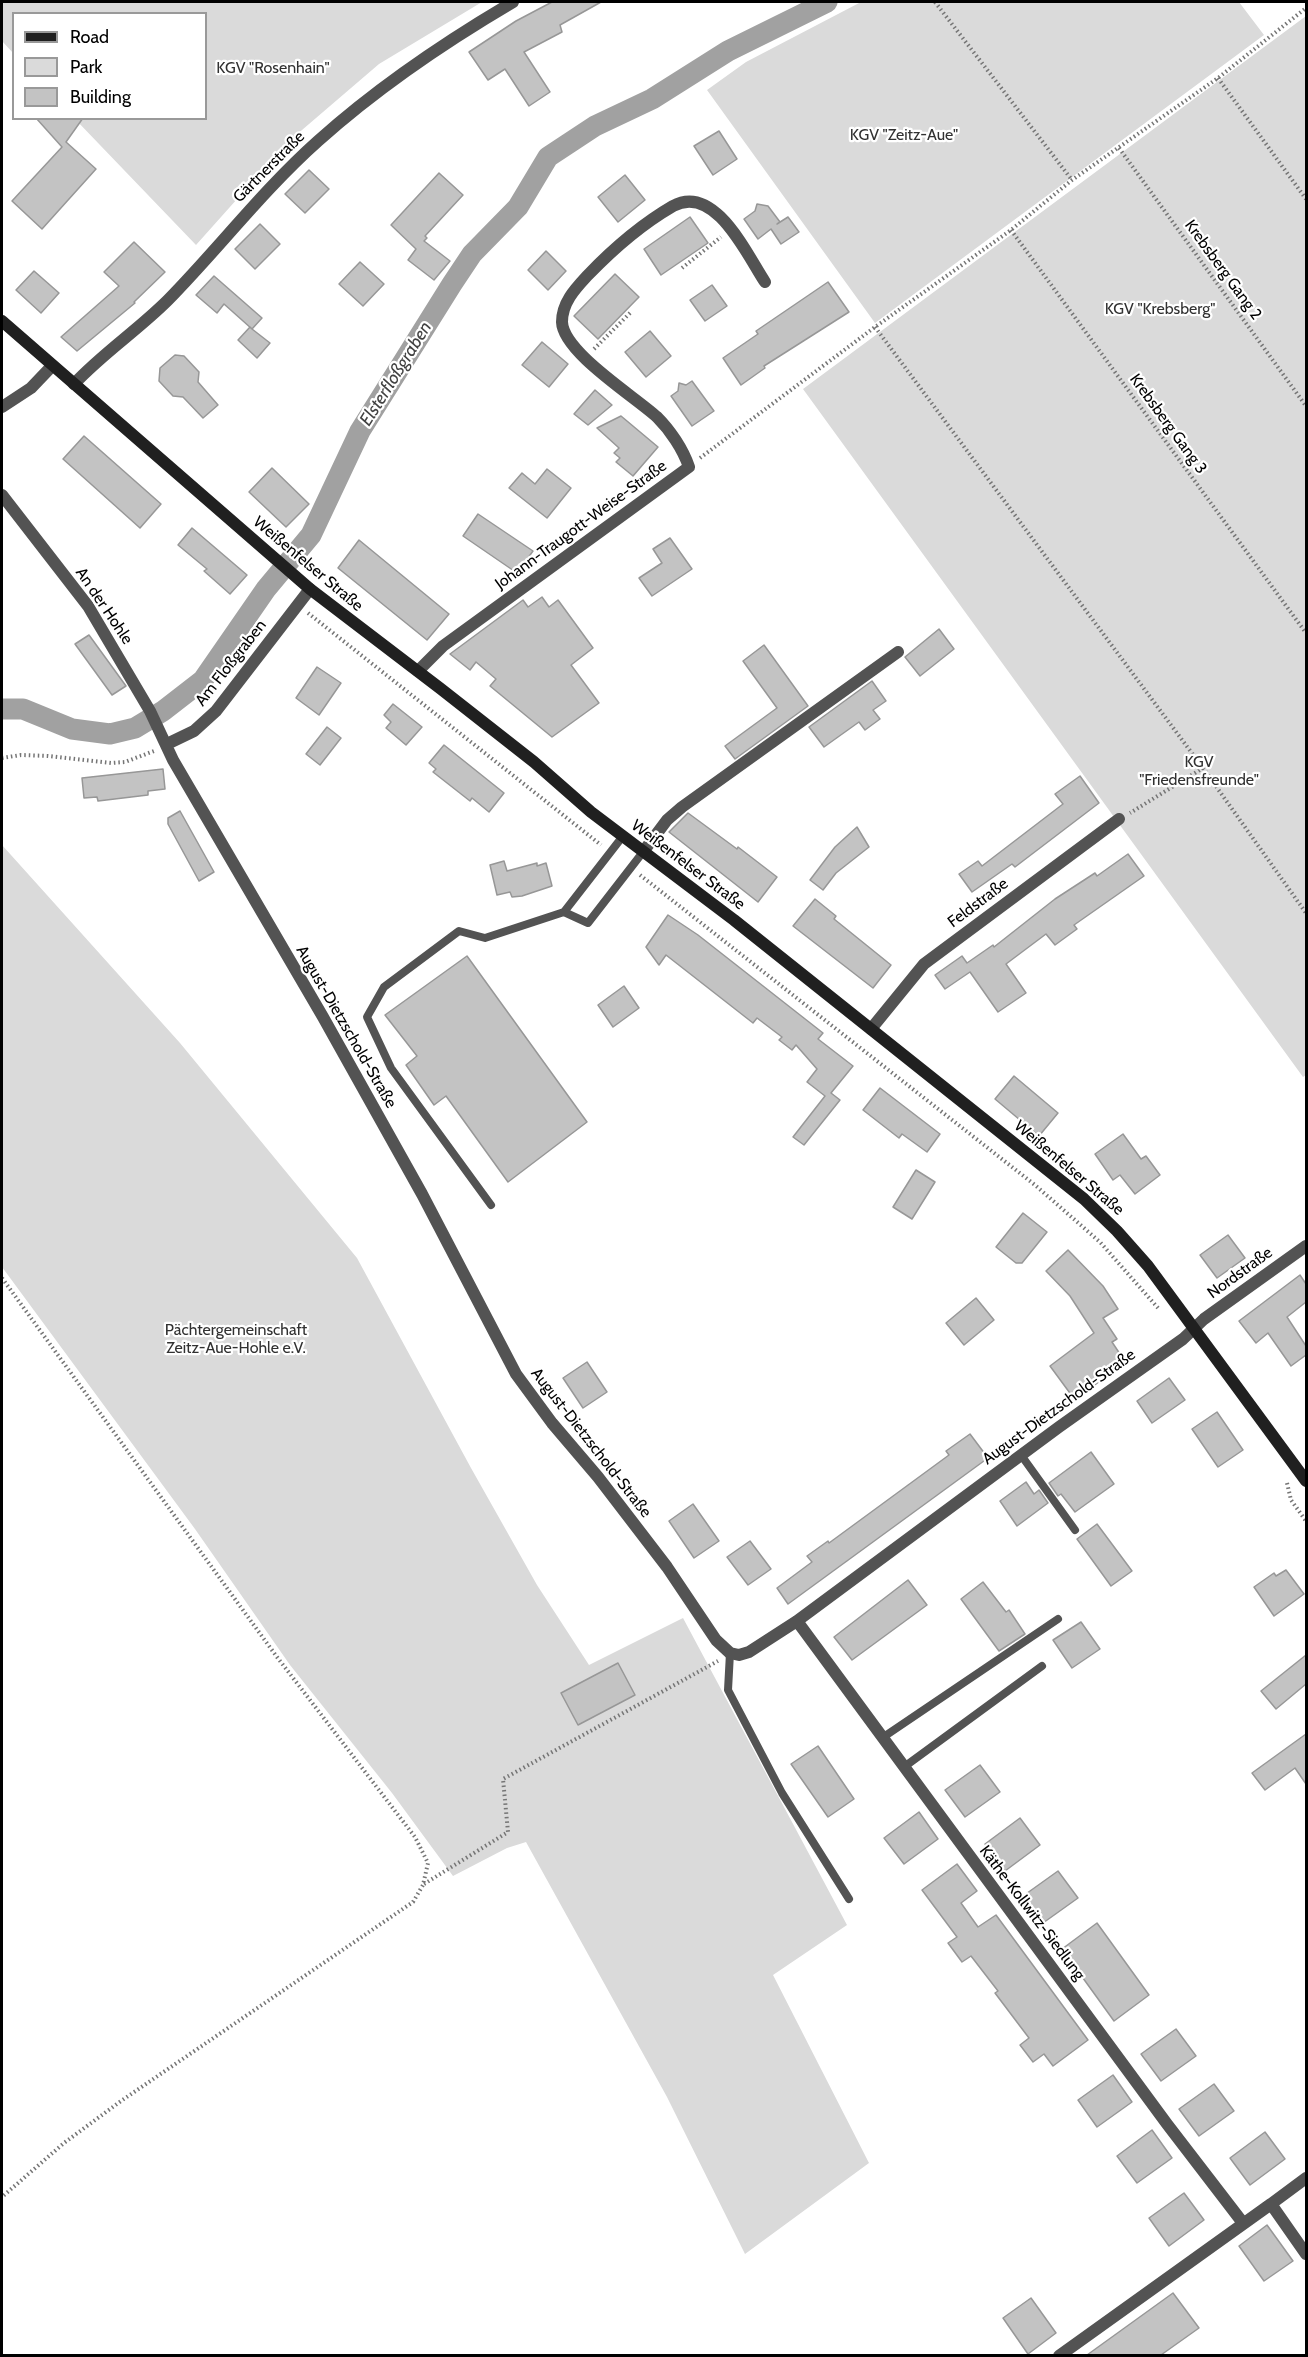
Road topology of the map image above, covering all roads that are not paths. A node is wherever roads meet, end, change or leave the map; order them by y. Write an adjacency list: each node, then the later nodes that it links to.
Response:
1 (513, 2): 5 (street, Gärtnerstraße)
2 (765, 282): 10 (street, Johann-Traugott-Weise-Straße)
3 (2, 321): 4 (street, Weißenfelser Straße)
4 (52, 366): 5 (street, Weißenfelser Straße); 6 (street)
5 (74, 384): 8 (street, Weißenfelser Straße)
6 (2, 407)
7 (2, 495): 11 (street, An der Hohle)
8 (310, 589): 10 (street, Weißenfelser Straße); 11 (street, Am Floßgraben)
9 (898, 652): 14 (street)
10 (418, 671): 13 (street, Weißenfelser Straße)
11 (167, 744): 25 (street, August-Dietzschold-Straße)
12 (1119, 819): 16 (street, Feldstraße)
13 (622, 836): 14 (street, Weißenfelser Straße); 15 (lane)
14 (643, 852): 15 (lane); 16 (street, Weißenfelser Straße)
15 (564, 912): 17 (lane)
16 (871, 1029): 19 (street, Weißenfelser Straße)
17 (491, 1205)
18 (1306, 1246): 19 (street, Nordstraße)
19 (1194, 1329): 20 (street, August-Dietzschold-Straße); 21 (street, Weißenfelser Straße)
20 (1021, 1455): 22 (lane); 24 (street, August-Dietzschold-Straße)
21 (1306, 1481)
22 (1076, 1530)
23 (1058, 1619): 27 (lane)
24 (797, 1621): 25 (street, August-Dietzschold-Straße); 27 (street, Käthe-Kollwitz-Siedlung)
25 (730, 1653): 29 (lane)
26 (1042, 1666): 28 (lane)
27 (882, 1738): 28 (street, Käthe-Kollwitz-Siedlung)
28 (904, 1767): 32 (street, Käthe-Kollwitz-Siedlung)
29 (849, 1899)
30 (1306, 2178): 31 (street)
31 (1271, 2204): 32 (street); 33 (street)
32 (1243, 2223): 34 (street)
33 (1306, 2254)
34 (1059, 2355)

